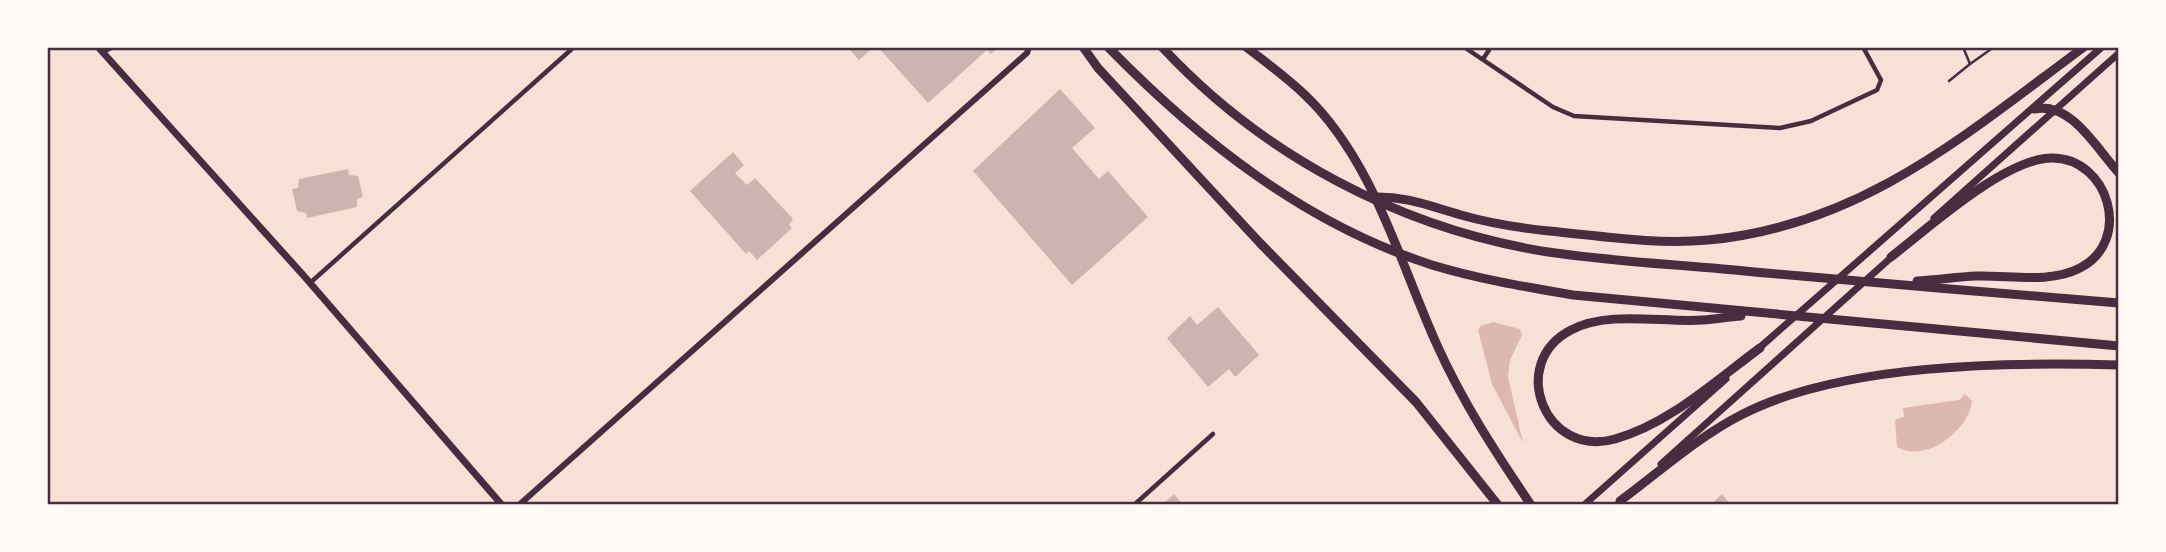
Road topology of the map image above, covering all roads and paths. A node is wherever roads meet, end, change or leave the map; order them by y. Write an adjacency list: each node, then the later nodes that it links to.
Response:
1 (113, 47): 15 (street)
2 (574, 47): 25 (street)
3 (1029, 47): 35 (street)
4 (1083, 47): 37 (highway)
5 (1108, 47): 28 (highway)
6 (1162, 47): 23 (highway)
7 (1246, 47): 38 (highway)
8 (1464, 47): 17 (street)
9 (1491, 47): 17 (street)
10 (1863, 47): 17 (street)
11 (1963, 47): 18 (lane)
12 (1994, 47): 18 (lane)
13 (2084, 47): 23 (highway)
14 (2102, 47): 20 (main road)
15 (101, 50): 25 (main road)
16 (2119, 53): 21 (main road)
17 (1483, 59)
18 (1970, 64): 19 (lane)
19 (1950, 80)
20 (2034, 109): 21 (highway); 30 (main road)
21 (2056, 109): 22 (highway); 24 (main road)
22 (2119, 173)
23 (1371, 197): 26 (highway)
24 (1891, 257): 26 (highway); 33 (main road)
25 (310, 284): 34 (main road)
26 (1891, 284): 27 (highway)
27 (2119, 303)
28 (1759, 314): 29 (highway); 30 (highway)
29 (2119, 346)
30 (1760, 348): 39 (main road)
31 (2119, 365): 33 (highway)
32 (1213, 434): 36 (street)
33 (1618, 503)
34 (502, 505)
35 (519, 505)
36 (1134, 505)
37 (1498, 505)
38 (1531, 505)
39 (1584, 505)

